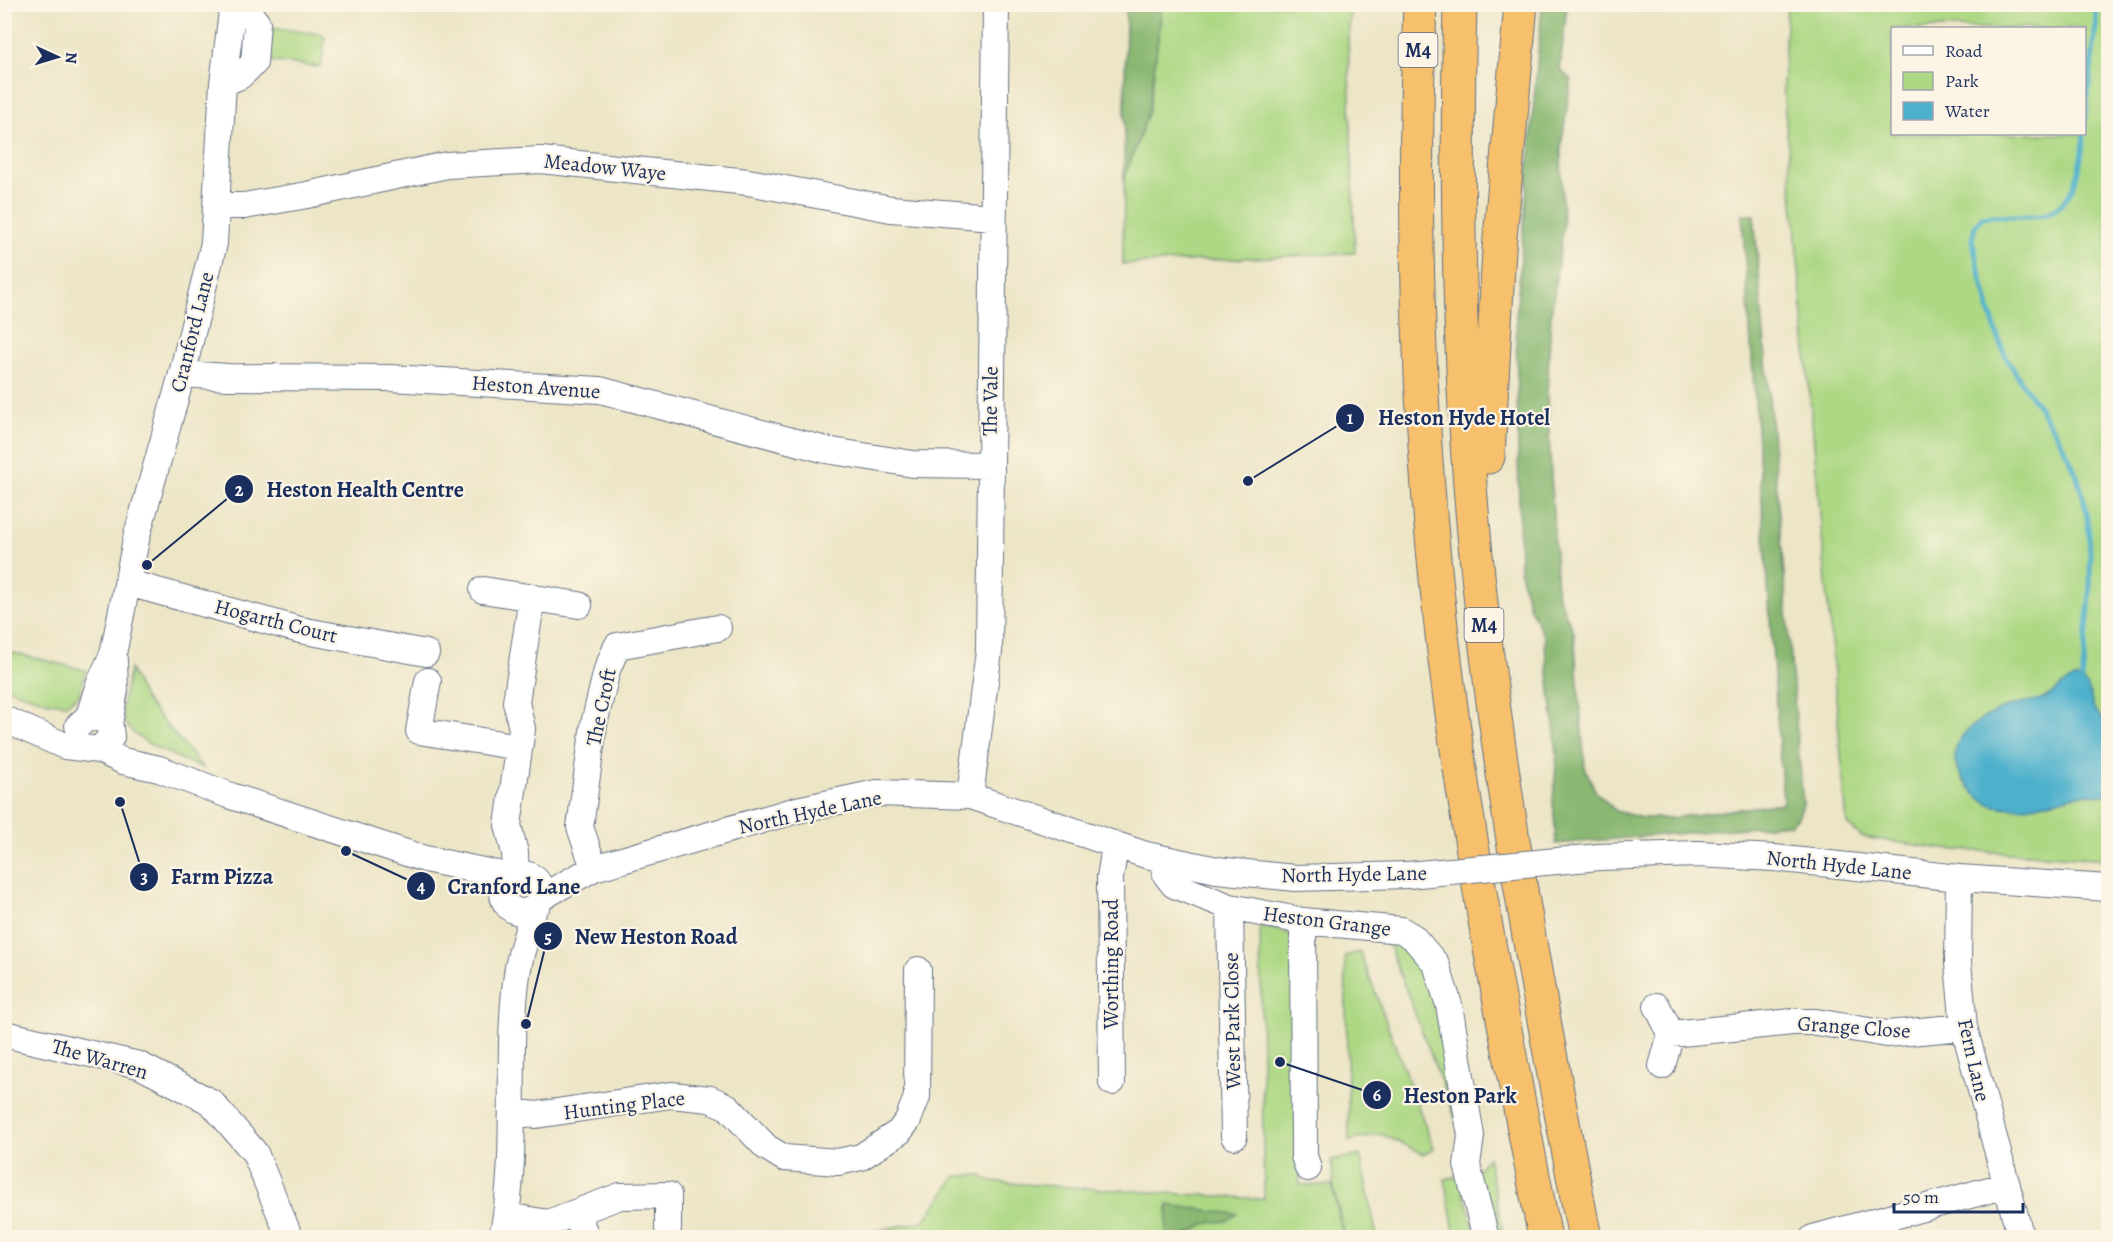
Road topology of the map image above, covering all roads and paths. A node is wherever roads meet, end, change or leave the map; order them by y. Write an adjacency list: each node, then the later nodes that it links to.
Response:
1 (233, 4): 6 (street, Cranford Lane)
2 (996, 4): 7 (street, The Vale)
3 (1420, 4): 47 (highway, M4)
4 (1460, 4): 17 (highway, M4)
5 (1521, 4): 17 (highway)
6 (218, 206): 7 (street, Meadow Waye); 8 (street, Cranford Lane)
7 (993, 217): 9 (street, The Vale)
8 (182, 374): 9 (street, Heston Avenue); 10 (street, Cranford Lane)
9 (989, 465): 21 (street, The Vale)
10 (128, 583): 15 (street, Hogarth Court); 19 (street, Cranford Lane)
11 (483, 590): 12 (street)
12 (532, 597): 13 (street); 20 (street)
13 (579, 604)
14 (718, 628): 24 (street, The Croft)
15 (426, 653)
16 (428, 681): 20 (street)
17 (1491, 692): 48 (highway, M4)
18 (13, 721): 19 (street)
19 (95, 732): 27 (street)
20 (519, 747): 27 (street)
21 (970, 796): 22 (street, North Hyde Lane); 24 (street, North Hyde Lane)
22 (1115, 846): 23 (street, North Hyde Lane); 36 (street, Worthing Road)
23 (1165, 859): 25 (street, North Hyde Lane, bridge); 28 (street, Heston Grange)
24 (589, 870): 27 (street, North Hyde Lane)
25 (1959, 878): 26 (street, North Hyde Lane); 32 (street, Fern Lane)
26 (2109, 888)
27 (521, 891): 37 (street)
28 (1230, 907): 29 (street, Heston Grange); 38 (street, West Park Close)
29 (1303, 921): 39 (street); 46 (street, Heston Grange)
30 (916, 970): 37 (street, Hunting Place)
31 (1657, 1006): 34 (street)
32 (1964, 1027): 34 (street, Grange Close); 40 (street, Fern Lane)
33 (4, 1034): 44 (street, The Warren)
34 (1671, 1034): 35 (street)
35 (1662, 1066)
36 (1112, 1082)
37 (512, 1112): 42 (street)
38 (1234, 1136)
39 (1308, 1168)
40 (2007, 1185): 49 (street); 50 (street, Fern Lane)
41 (576, 1213): 42 (street); 43 (street); 45 (street)
42 (504, 1227)
43 (668, 1228)
44 (290, 1238)
45 (587, 1238)
46 (1486, 1238)
47 (1545, 1238)
48 (1585, 1238)
49 (1813, 1238)
50 (2021, 1238)

